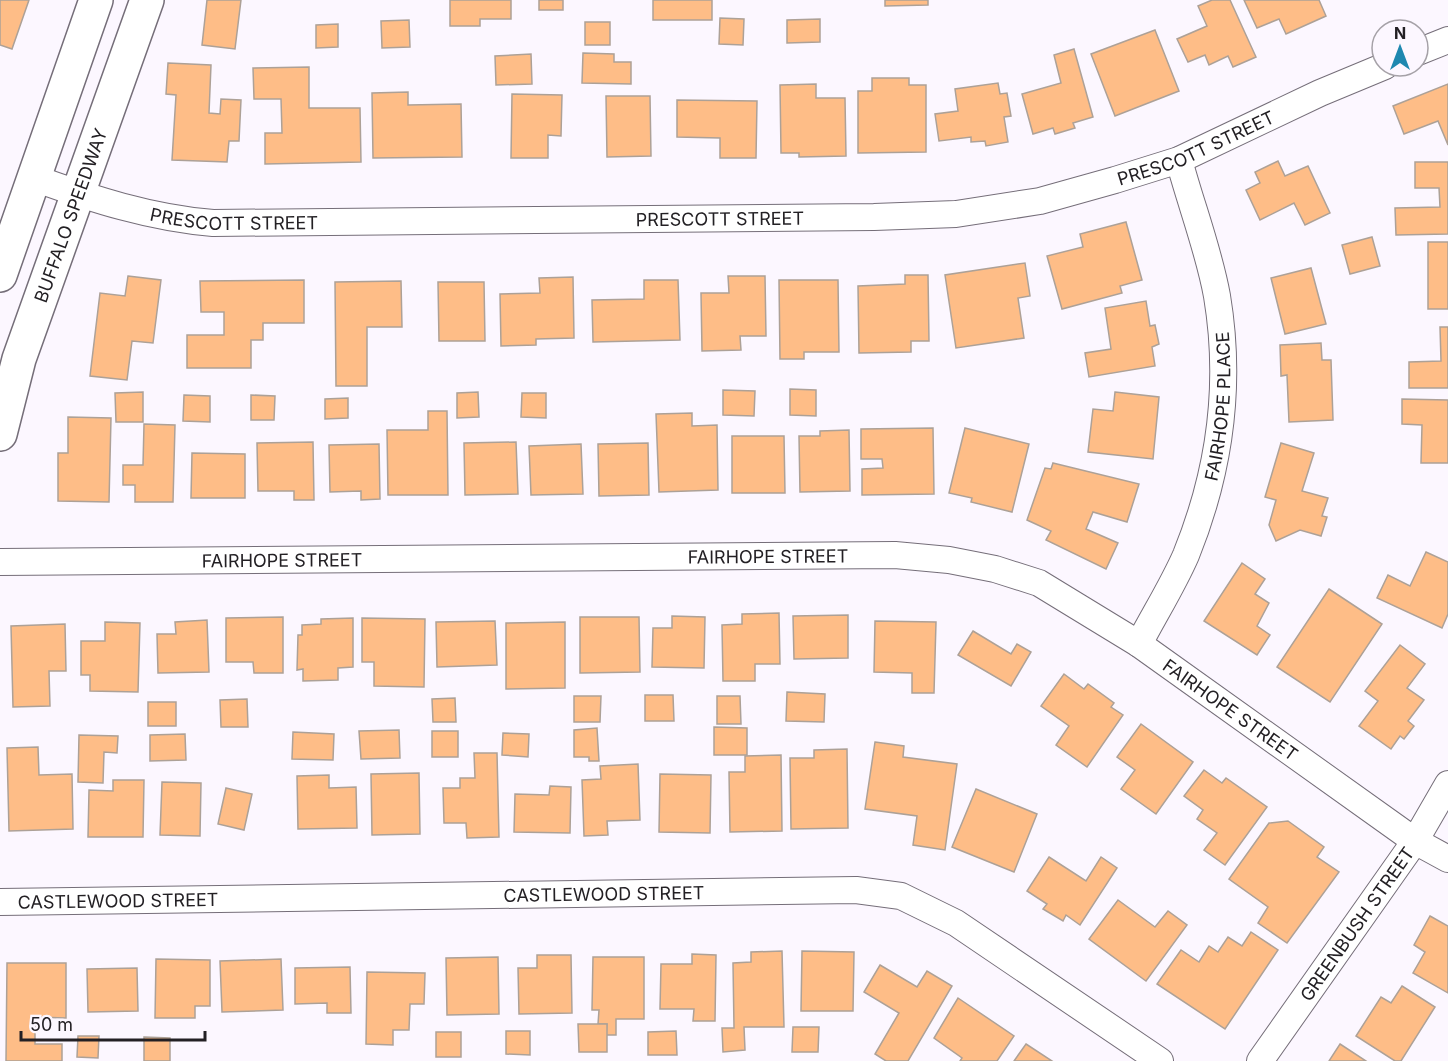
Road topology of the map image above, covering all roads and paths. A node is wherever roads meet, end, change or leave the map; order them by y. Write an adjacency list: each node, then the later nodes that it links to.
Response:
1 (96, 0): 7 (main road)
2 (147, 0): 8 (main road, BUFFALO SPEEDWAY)
3 (1448, 40): 4 (street)
4 (1430, 47)
5 (1370, 72): 6 (street, PRESCOTT STREET)
6 (1179, 160): 8 (street, PRESCOTT STREET); 12 (street, FAIRHOPE PLACE)
7 (34, 178): 8 (street, PRESCOTT STREET); 9 (main road)
8 (76, 193): 10 (main road, BUFFALO SPEEDWAY)
9 (0, 275)
10 (0, 434)
11 (0, 562): 12 (street, FAIRHOPE STREET)
12 (1139, 644): 14 (street, FAIRHOPE STREET)
13 (1448, 784): 14 (street, GREENBUSH STREET)
14 (1415, 841): 15 (street, FAIRHOPE STREET); 18 (street, GREENBUSH STREET)
15 (1448, 859)
16 (0, 902): 17 (street, CASTLEWOOD STREET)
17 (1160, 1061)
18 (1260, 1061)

